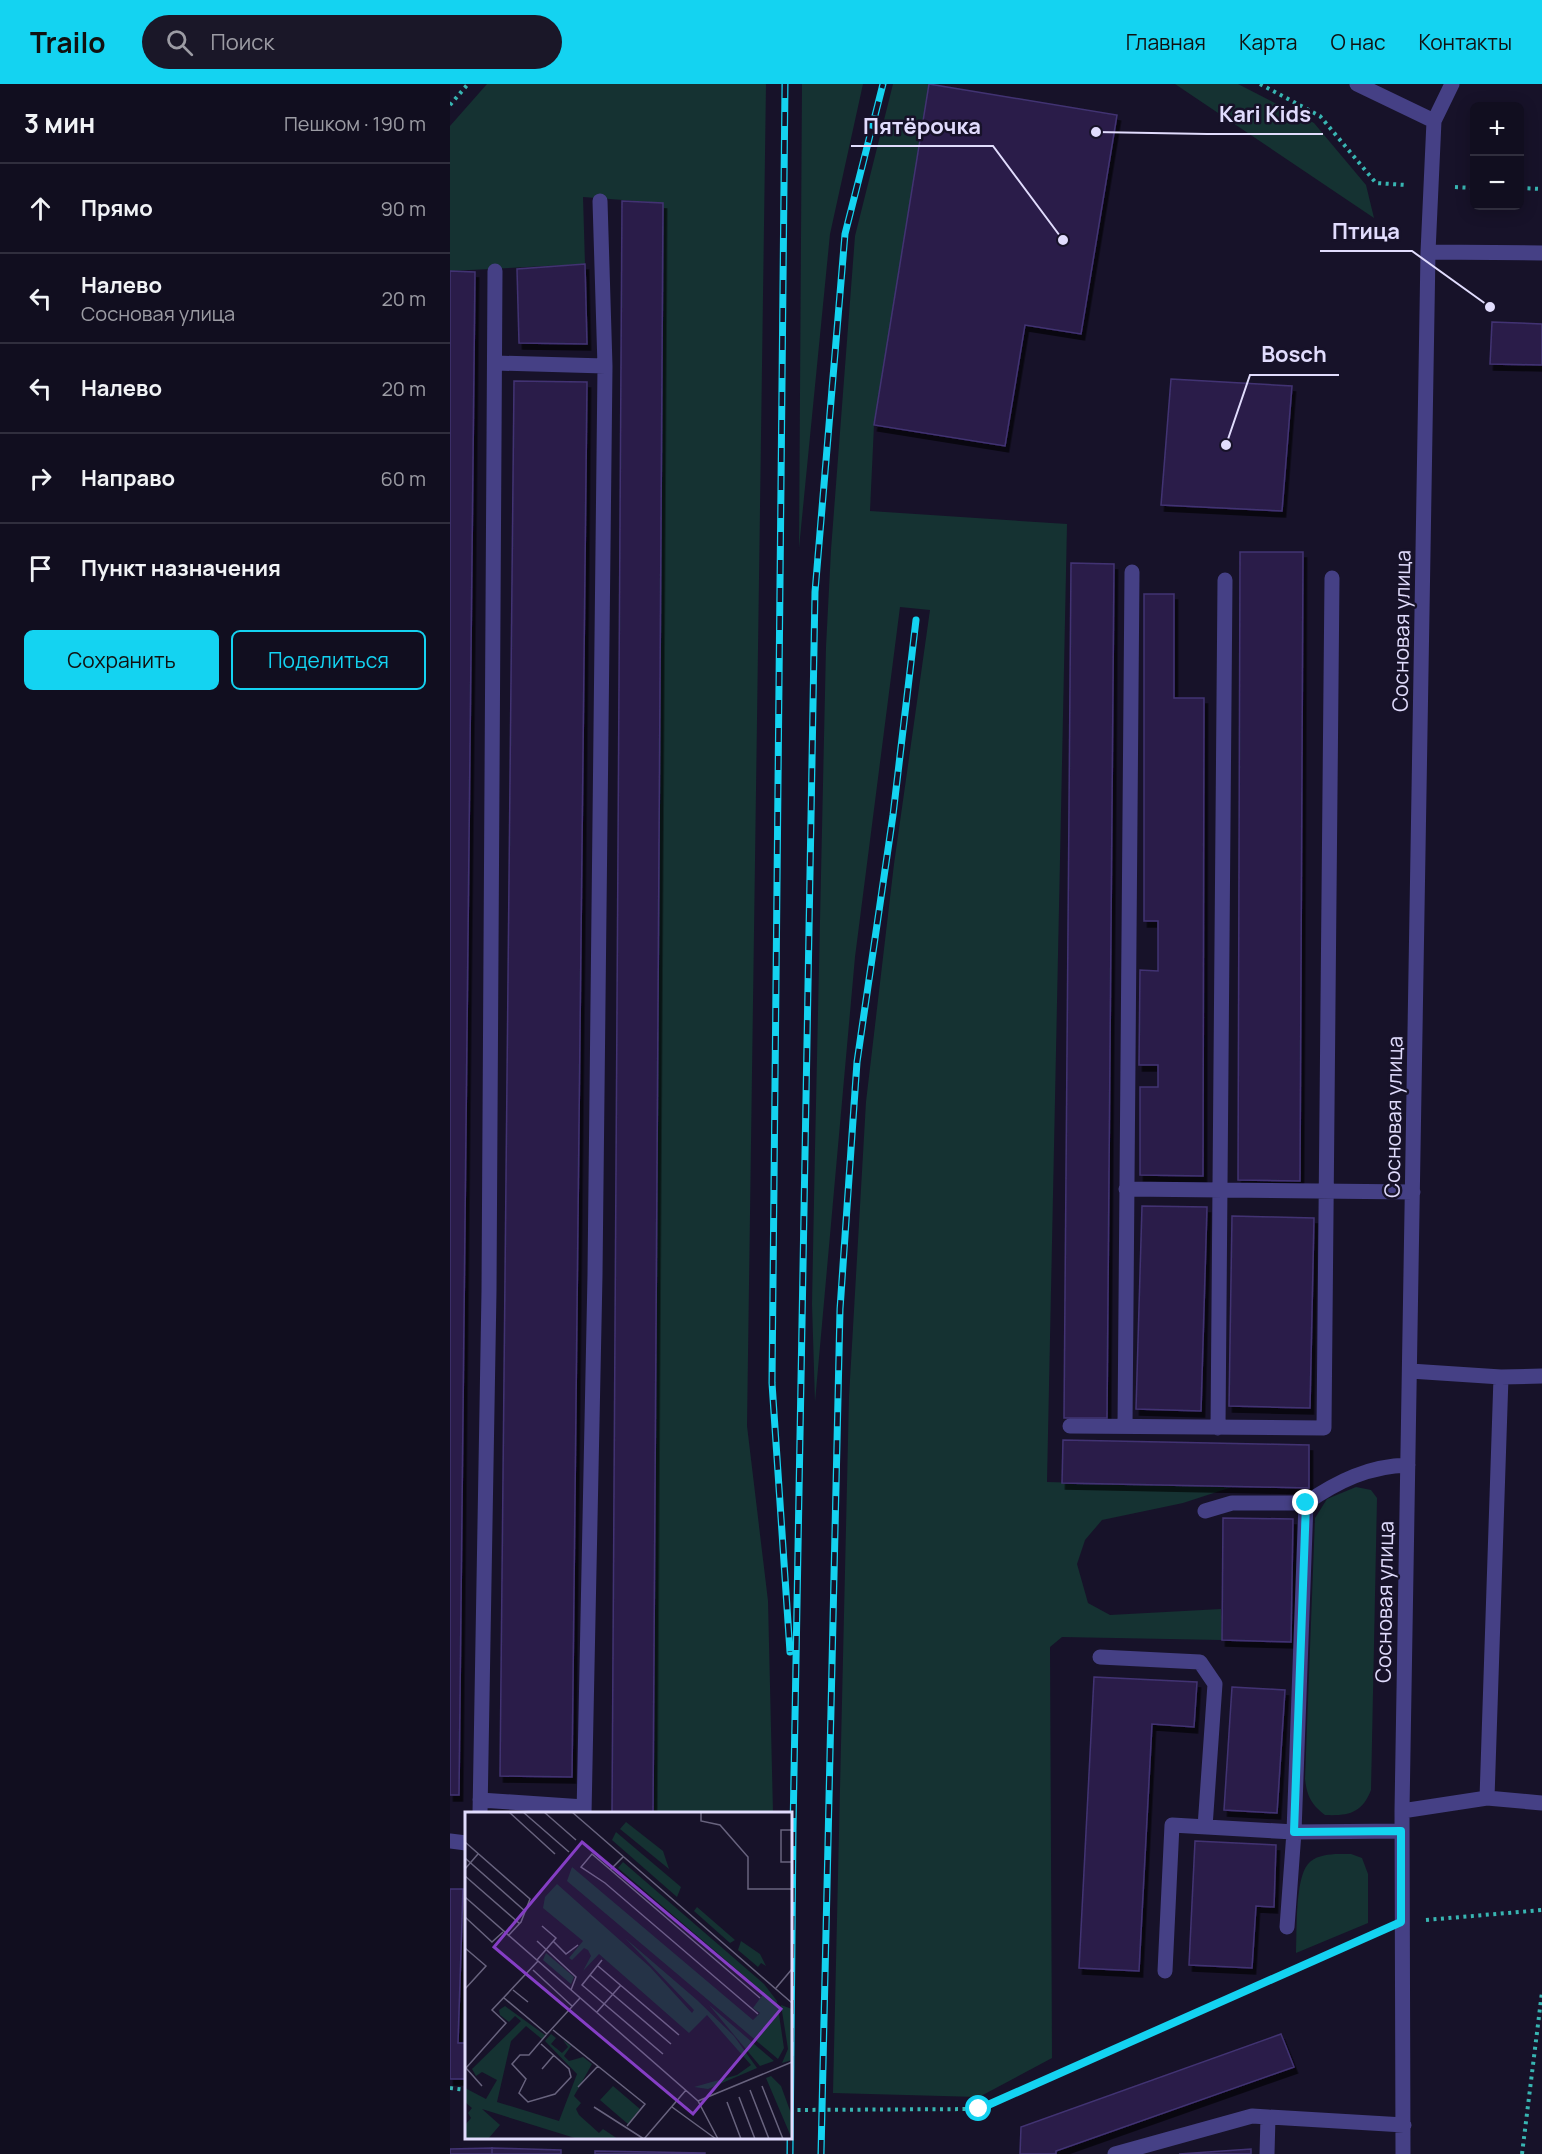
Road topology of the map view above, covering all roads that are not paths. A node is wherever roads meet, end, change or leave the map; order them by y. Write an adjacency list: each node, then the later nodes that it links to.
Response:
1 (1357, 84): 3 (street)
2 (1452, 84): 3 (street, Сосновая улица)
3 (1434, 121): 5 (street, Сосновая улица)
4 (600, 201): 9 (street)
5 (1428, 252): 6 (street); 16 (street, Сосновая улица)
6 (1542, 253)
7 (495, 271): 8 (street)
8 (496, 363): 9 (street); 29 (street)
9 (605, 366): 30 (street)
10 (1131, 572): 13 (street)
11 (1332, 578): 15 (street)
12 (1225, 580): 14 (street)
13 (1126, 1189): 14 (street); 21 (street)
14 (1220, 1190): 15 (street); 22 (street)
15 (1326, 1191): 16 (street); 22 (street)
16 (1413, 1192): 17 (street, Сосновая улица)
17 (1410, 1371): 19 (street); 23 (street, Сосновая улица)
18 (1542, 1376): 19 (street)
19 (1501, 1377): 27 (street)
20 (1070, 1426): 21 (street)
21 (1125, 1426): 22 (street)
22 (1218, 1428)
23 (1408, 1465): 24 (street); 31 (street, Сосновая улица)
24 (1306, 1503): 25 (street); 34 (street)
25 (1205, 1511)
26 (1100, 1657): 32 (street)
27 (1486, 1798): 28 (street); 31 (street)
28 (1542, 1803)
29 (480, 1807): 30 (street)
30 (584, 1810)
31 (1402, 1811): 33 (street, Сосновая улица)
32 (1205, 1827): 34 (street); 38 (street)
33 (1401, 1831): 34 (street); 40 (street, Сосновая улица)
34 (1294, 1832): 37 (street)
35 (450, 1841): 36 (street)
36 (465, 1843)
37 (1287, 1927)
38 (1165, 1971)
39 (1268, 2117): 40 (street); 41 (street); 43 (street)
40 (1404, 2125): 44 (street, Сосновая улица)
41 (1164, 2147): 42 (street)
42 (1115, 2154)
43 (1267, 2154)
44 (1403, 2154)

